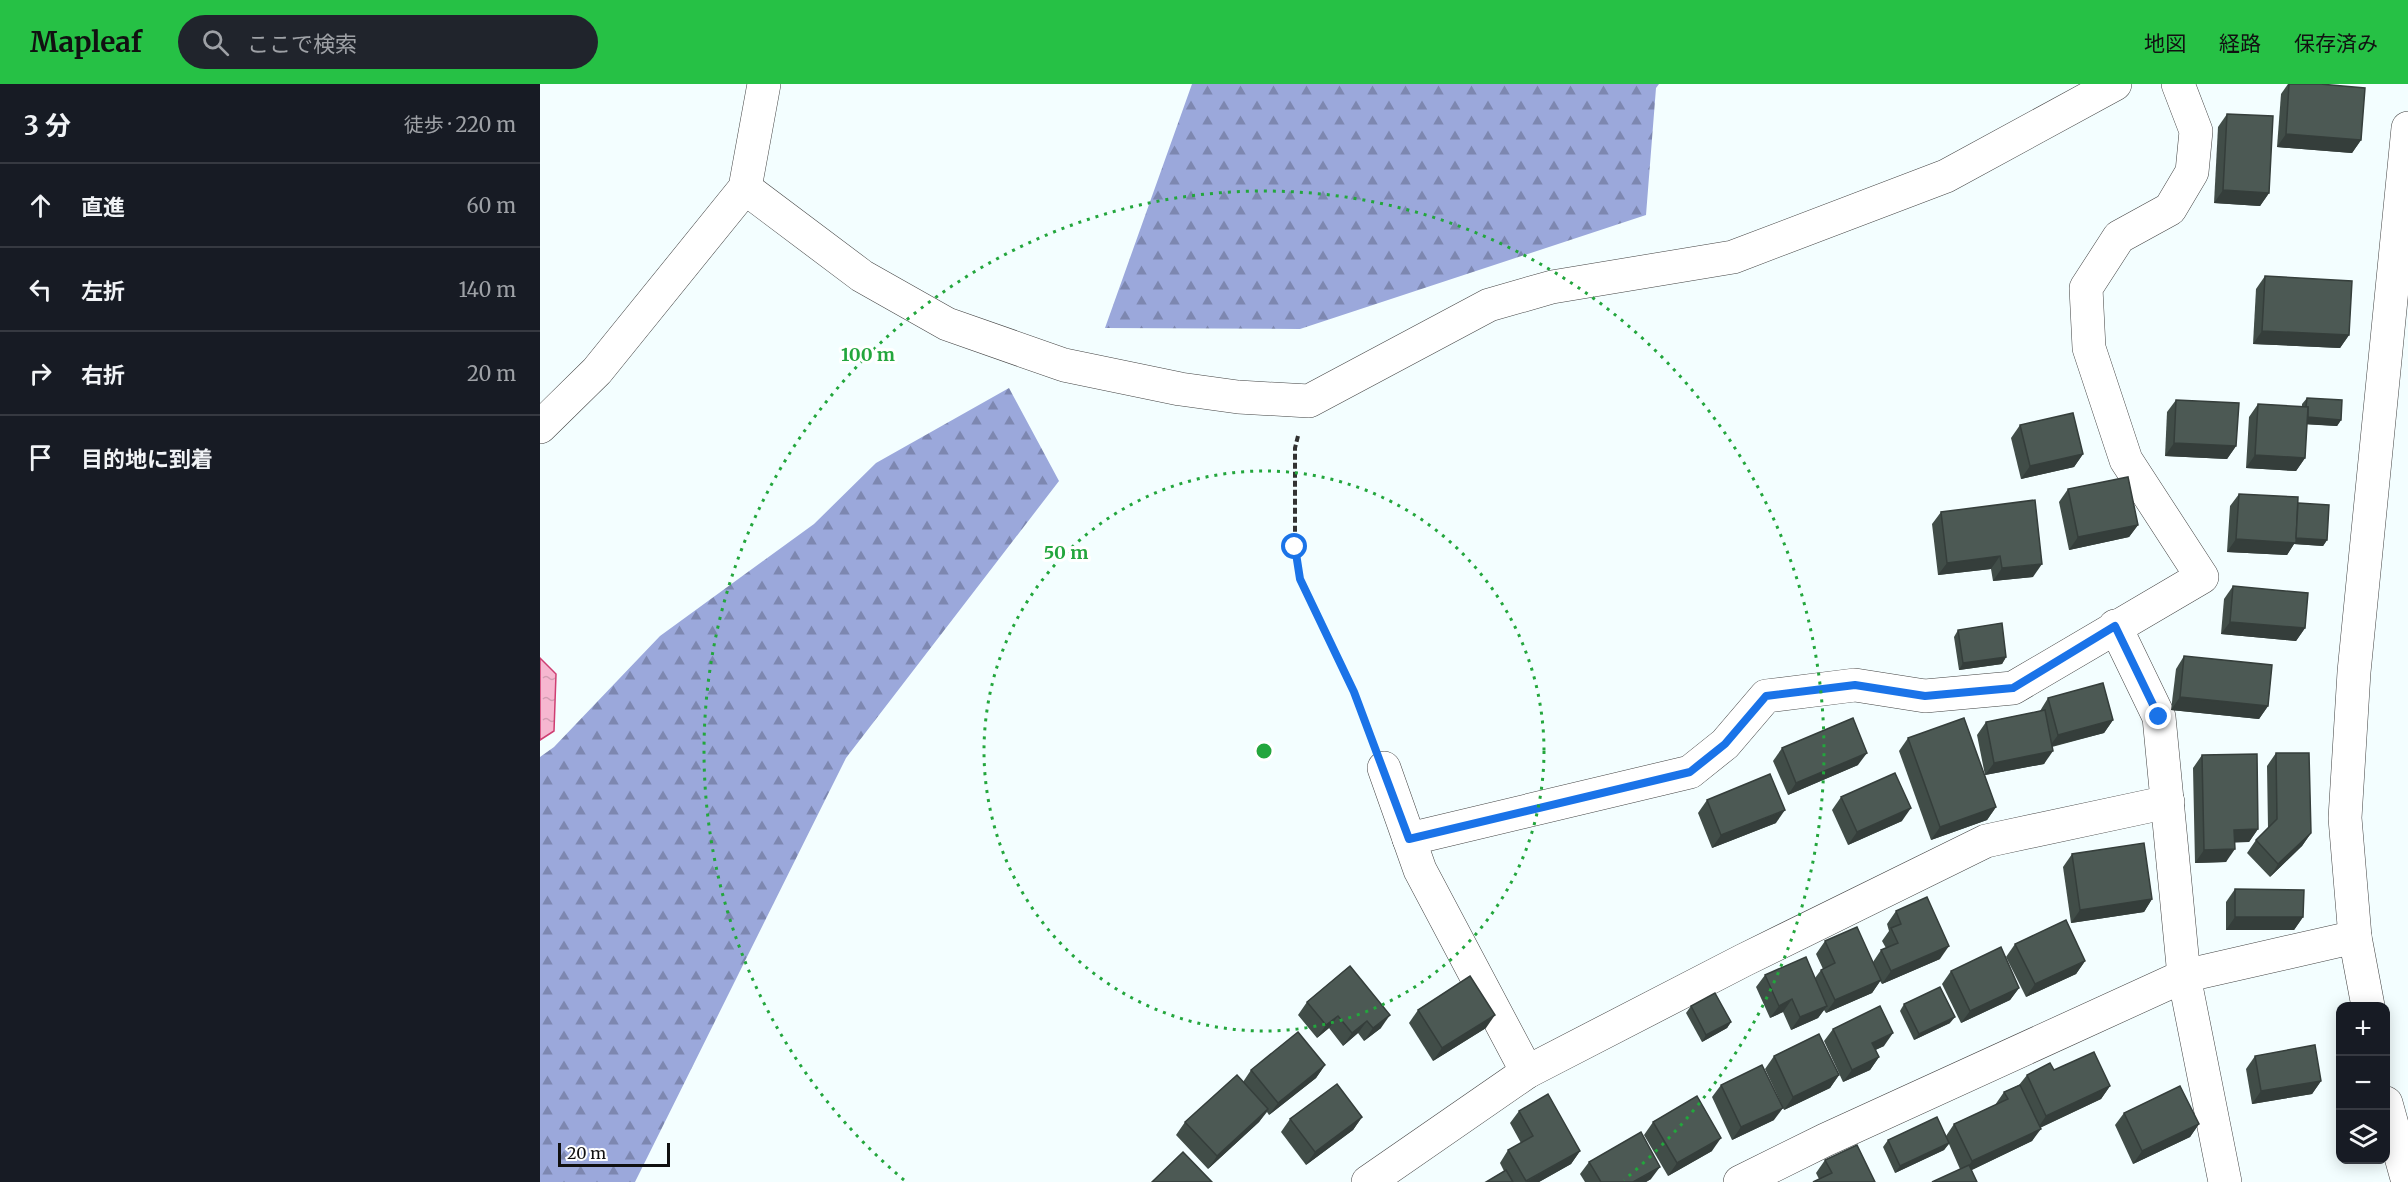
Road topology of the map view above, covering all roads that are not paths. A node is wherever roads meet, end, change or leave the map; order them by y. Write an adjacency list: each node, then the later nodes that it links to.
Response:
1 (764, 84): 5 (street)
2 (2115, 84): 5 (street)
3 (2178, 84): 7 (street)
4 (2408, 128): 11 (street)
5 (745, 188): 6 (street)
6 (540, 427)
7 (2115, 626): 9 (street); 10 (street)
8 (1384, 768): 10 (street)
9 (2168, 801): 12 (street); 14 (street)
10 (1409, 839): 14 (street)
11 (2355, 937): 12 (street); 13 (street)
12 (2184, 976): 16 (street); 18 (street)
13 (2367, 1002)
14 (1527, 1072): 17 (street)
15 (2387, 1110): 19 (street)
16 (2215, 1178)
17 (1368, 1182)
18 (1740, 1182)
19 (2408, 1182)

